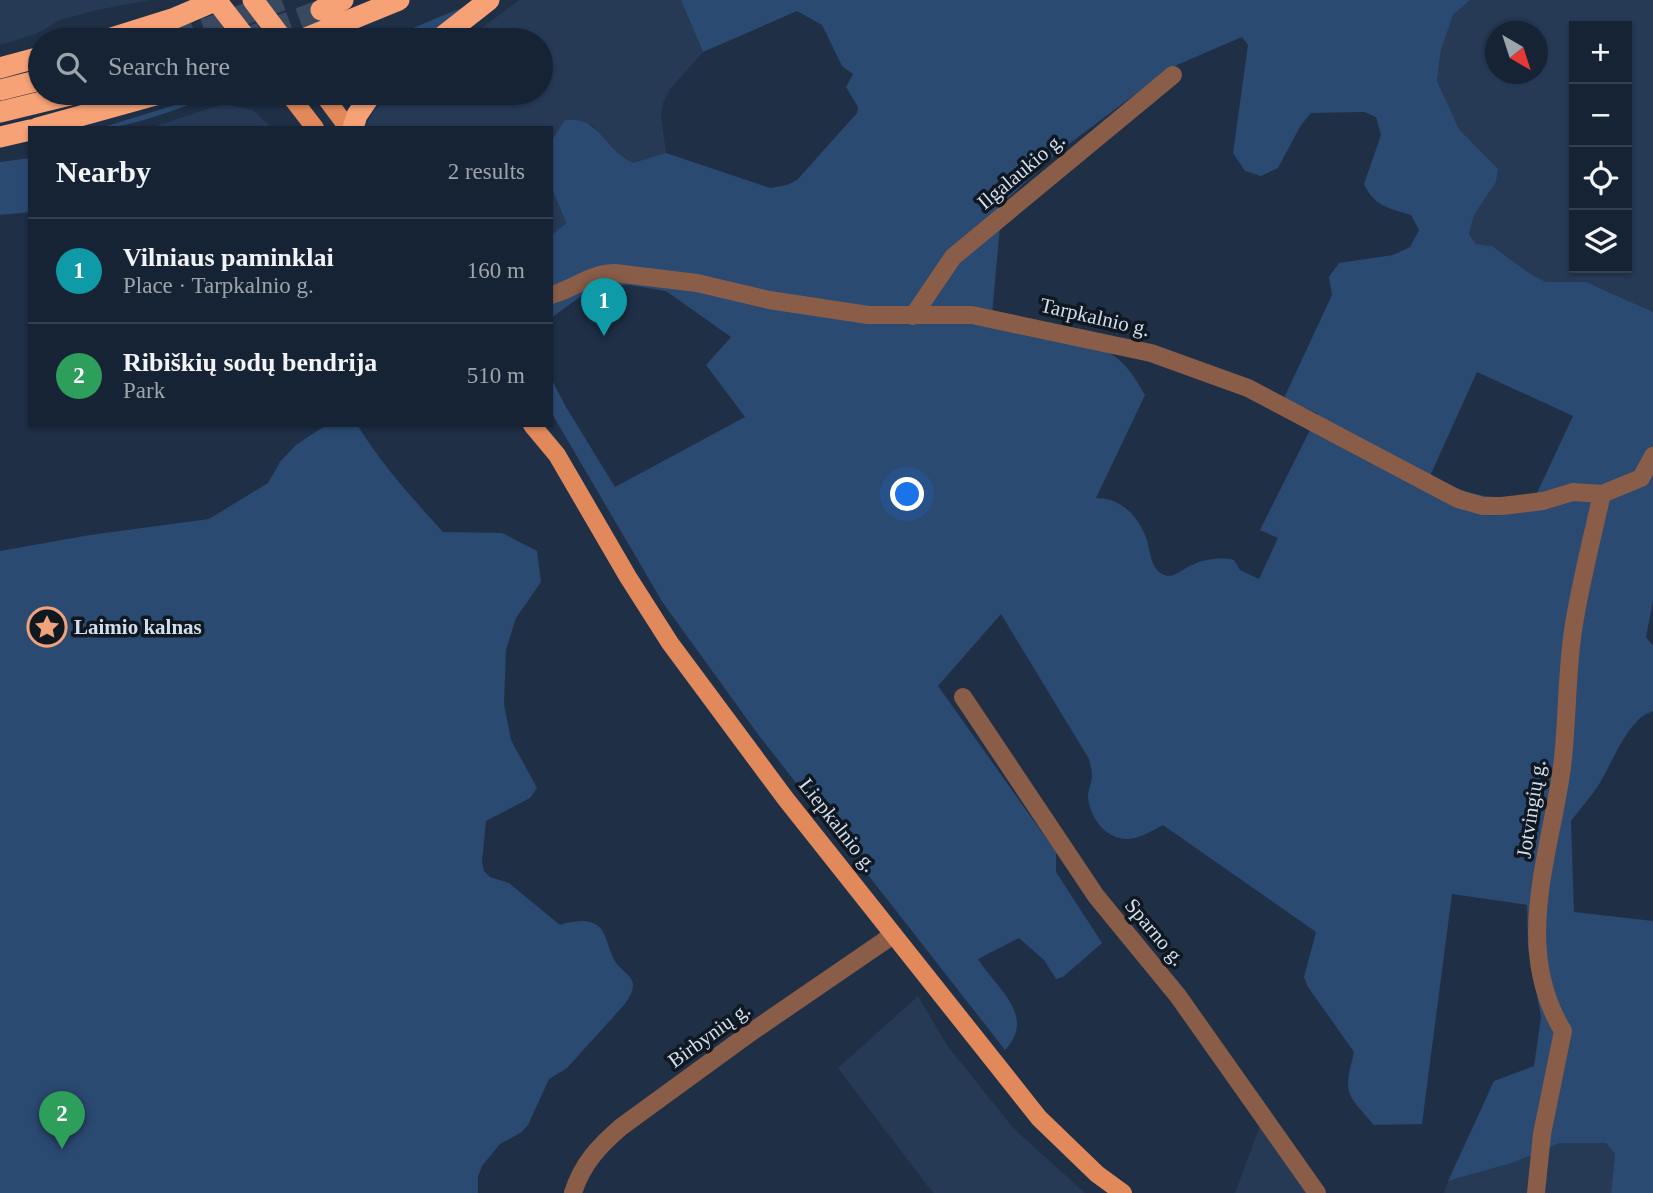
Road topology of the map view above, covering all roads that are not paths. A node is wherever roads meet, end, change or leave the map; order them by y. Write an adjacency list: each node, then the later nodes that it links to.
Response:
1 (216, 0): 7 (highway); 8 (highway)
2 (253, 0): 9 (highway)
3 (343, 0): 6 (highway)
4 (399, 0): 10 (highway)
5 (489, 0): 11 (highway)
6 (321, 9)
7 (143, 28)
8 (238, 28)
9 (275, 28)
10 (330, 28)
11 (453, 28)
12 (28, 60): 13 (highway)
13 (0, 68)
14 (1174, 75): 30 (street, Ilgalaukio g.)
15 (28, 83): 16 (highway)
16 (0, 90)
17 (29, 105): 22 (highway)
18 (120, 105): 23 (highway)
19 (297, 105): 24 (main road)
20 (331, 105): 25 (main road)
21 (362, 105): 26 (highway)
22 (0, 112)
23 (44, 126)
24 (313, 126)
25 (347, 126)
26 (354, 126)
27 (28, 130): 28 (highway)
28 (0, 137)
29 (553, 294): 30 (street, Tarpkalnio g.)
30 (913, 316): 36 (street, Tarpkalnio g.)
31 (534, 427): 33 (main road, Liepkalnio g.)
32 (549, 427): 33 (main road, Liepkalnio g.)
33 (557, 455): 38 (main road, Liepkalnio g.)
34 (1653, 456): 35 (street)
35 (1647, 482): 36 (street)
36 (1602, 494): 42 (street, Jotvingių g.)
37 (963, 697): 41 (street, Sparno g.)
38 (893, 935): 39 (street, Birbynių g.); 40 (main road, Liepkalnio g.)
39 (573, 1193)
40 (1122, 1193)
41 (1317, 1193)
42 (1536, 1193)

